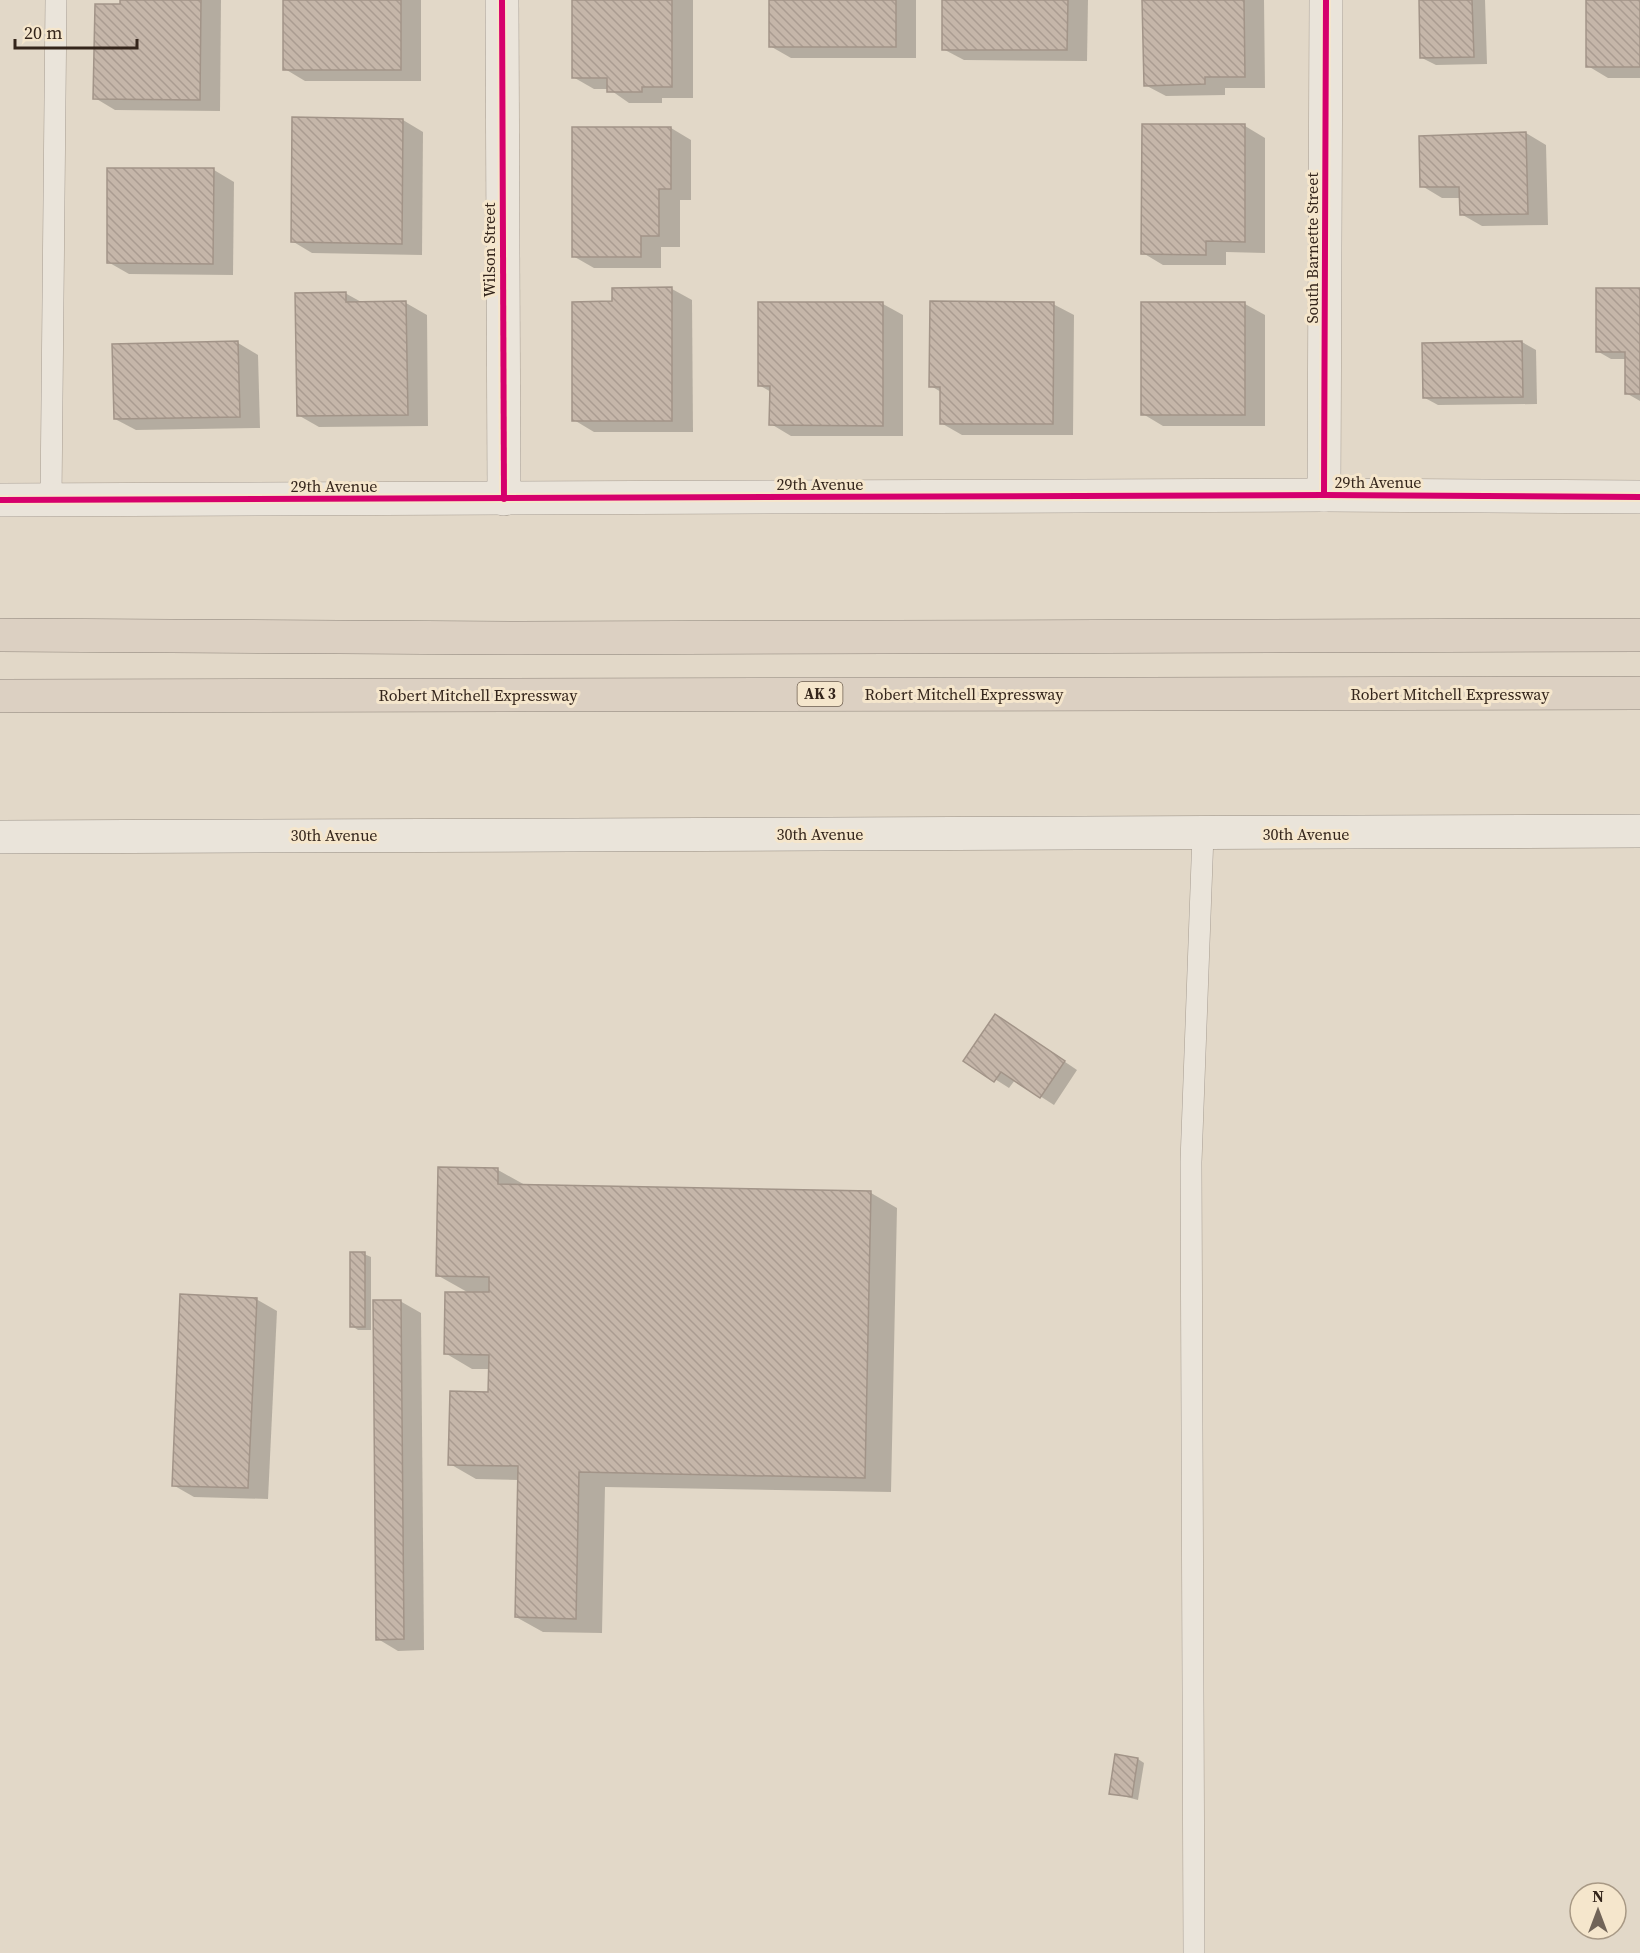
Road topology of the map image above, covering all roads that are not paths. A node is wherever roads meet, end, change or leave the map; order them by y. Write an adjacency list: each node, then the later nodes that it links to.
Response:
1 (56, 0): 8 (lane)
2 (502, 0): 6 (street, Wilson Street)
3 (1326, 0): 4 (street, South Barnette Street)
4 (1324, 495): 5 (street, 29th Avenue); 6 (street, 29th Avenue)
5 (1640, 497)
6 (504, 499): 8 (street, 29th Avenue)
7 (0, 500): 8 (street, 29th Avenue)
8 (51, 500)
9 (0, 635): 10 (highway)
10 (1640, 635)
11 (1640, 693): 12 (highway, Robert Mitchell Expressway / AK 3)
12 (0, 696)
13 (1640, 831): 14 (street, 30th Avenue)
14 (1203, 834): 15 (street, 30th Avenue); 16 (lane)
15 (0, 837)
16 (1194, 1953)

